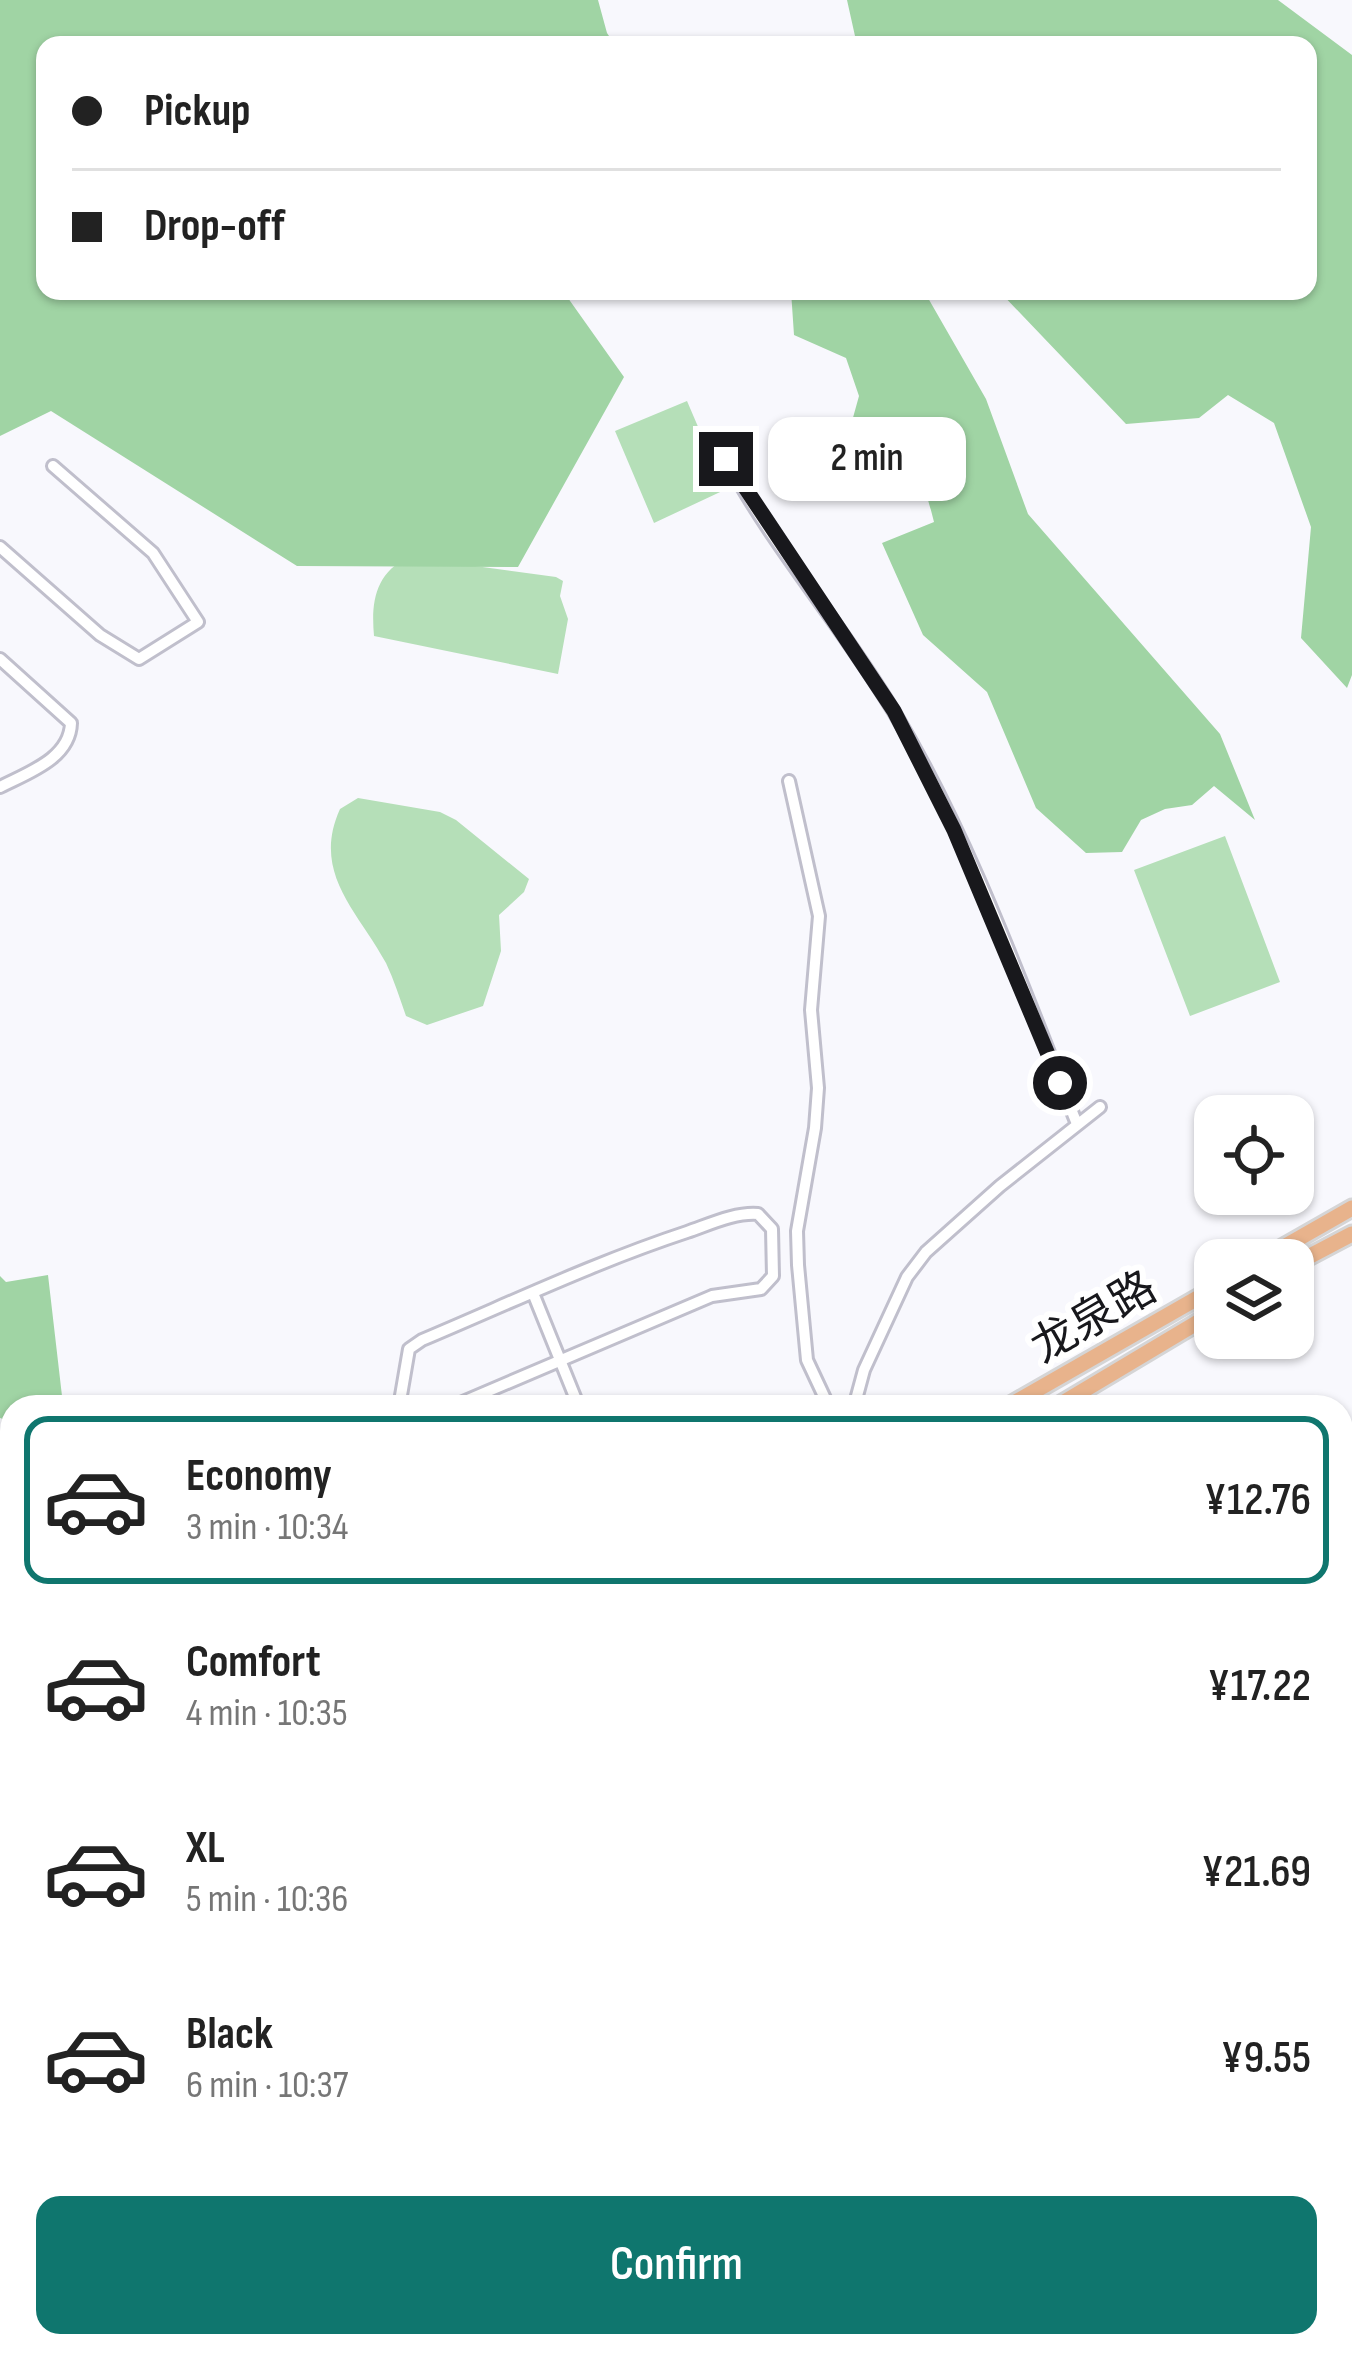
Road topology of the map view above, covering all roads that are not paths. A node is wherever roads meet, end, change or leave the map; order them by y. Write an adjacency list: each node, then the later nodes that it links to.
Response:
1 (726, 459): 8 (street)
2 (53, 466): 3 (street)
3 (0, 547)
4 (0, 659): 6 (street)
5 (789, 781): 20 (street)
6 (0, 788)
7 (1100, 1107): 8 (street)
8 (1077, 1124): 21 (street)
9 (1352, 1208): 11 (main road)
10 (1352, 1234): 12 (main road)
11 (1298, 1239)
12 (1314, 1254)
13 (533, 1293): 16 (street); 16 (street); 17 (street)
14 (1194, 1300): 22 (main road, 龙泉路)
15 (1194, 1325): 23 (main road, 龙泉路)
16 (560, 1360): 18 (street); 19 (street)
17 (401, 1395)
18 (484, 1395)
19 (574, 1395)
20 (823, 1395)
21 (857, 1395)
22 (1028, 1395)
23 (1076, 1395)

